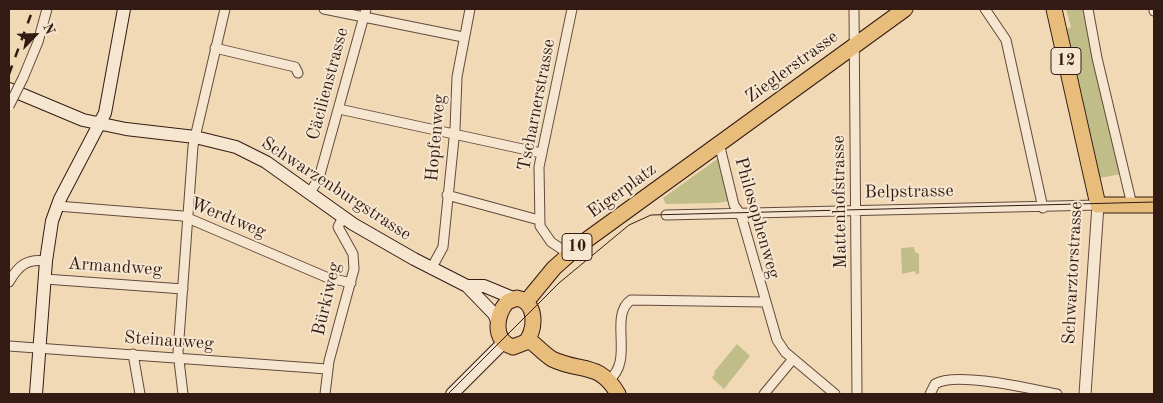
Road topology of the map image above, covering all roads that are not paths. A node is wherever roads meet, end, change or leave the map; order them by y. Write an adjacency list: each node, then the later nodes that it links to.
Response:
1 (124, 9): 20 (main road)
2 (224, 9): 15 (street)
3 (324, 9): 12 (street)
4 (470, 9): 13 (street, Hopfenweg)
5 (572, 9): 24 (street, Tscharnerstrasse)
6 (854, 9): 14 (street, Mattenhofstrasse)
7 (905, 9): 14 (main road, Zieglerstrasse / 10)
8 (985, 9): 32 (street)
9 (1054, 9): 28 (main road, Schwarztorstrasse / 12)
10 (1088, 9): 29 (street)
11 (47, 11): 18 (street, bridge)
12 (365, 13): 13 (street); 19 (street, Cäcilienstrasse)
13 (463, 36): 21 (street, Hopfenweg)
14 (854, 45): 23 (main road, Zieglerstrasse / 10); 33 (street, Mattenhofstrasse)
15 (215, 48): 16 (street); 22 (street)
16 (298, 73)
17 (9, 89): 20 (main road, Schwarzenburgstrasse)
18 (9, 106)
19 (339, 109): 21 (street); 26 (street, Cäcilienstrasse)
20 (100, 124): 22 (main road, Schwarzenburgstrasse); 31 (main road)
21 (454, 134): 24 (street); 27 (street, Hopfenweg)
22 (195, 137): 26 (main road, Schwarzenburgstrasse); 37 (street)
23 (719, 143): 25 (main road, Zieglerstrasse / 10); 35 (street, Philosophenweg)
24 (541, 153): 38 (street, Tscharnerstrasse)
25 (701, 157): 39 (main road, Eigerplatz / 10)
26 (309, 194): 36 (main road, Schwarzenburgstrasse)
27 (448, 195): 38 (street); 41 (street, Hopfenweg)
28 (1098, 205): 29 (main road, Belpstrasse); 32 (street, Belpstrasse); 70 (street, Schwarztorstrasse)
29 (1132, 205): 30 (main road, Belpstrasse)
30 (1154, 205)
31 (57, 206): 37 (street, Werdtweg); 40 (main road)
32 (1043, 208): 33 (street, Belpstrasse)
33 (857, 212): 35 (street, Belpstrasse); 67 (street, Mattenhofstrasse)
34 (666, 215): 35 (street, Belpstrasse)
35 (741, 215): 48 (street, Philosophenweg)
36 (343, 217): 41 (main road, Schwarzenburgstrasse); 44 (street, Bürkiweg)
37 (188, 218): 44 (street, Werdtweg); 46 (street)
38 (539, 220): 39 (street)
39 (569, 254): 47 (main road, Eigerplatz / 10)
40 (46, 261): 42 (main road); 43 (street)
41 (431, 269): 45 (main road, Schwarzenburgstrasse)
42 (45, 279): 46 (street, Armandweg); 53 (main road)
43 (9, 282)
44 (351, 283): 57 (street, Bürkiweg)
45 (467, 286): 47 (main road, Schwarzenburgstrasse); 49 (main road, Schwarzenburgstrasse)
46 (183, 289): 55 (street)
47 (519, 300): 49 (main road); 50 (main road)
48 (765, 302): 56 (street, Philosophenweg); 58 (street)
49 (498, 323): 51 (main road)
50 (528, 339): 51 (main road); 58 (main road)
51 (504, 342): 63 (main road)
52 (9, 346): 53 (street, Steinauweg)
53 (40, 348): 54 (street, Steinauweg); 59 (main road)
54 (133, 354): 55 (street, Steinauweg); 60 (street)
55 (178, 358): 57 (street, Steinauweg); 61 (street)
56 (793, 359): 65 (street); 66 (street, Philosophenweg)
57 (327, 368): 62 (street, Bürkiweg)
58 (608, 380): 64 (main road)
59 (36, 394)
60 (140, 394)
61 (183, 394)
62 (325, 394)
63 (452, 394)
64 (618, 394)
65 (764, 394)
66 (835, 394)
67 (857, 394)
68 (930, 394): 69 (street)
69 (1056, 394)
70 (1085, 394)

